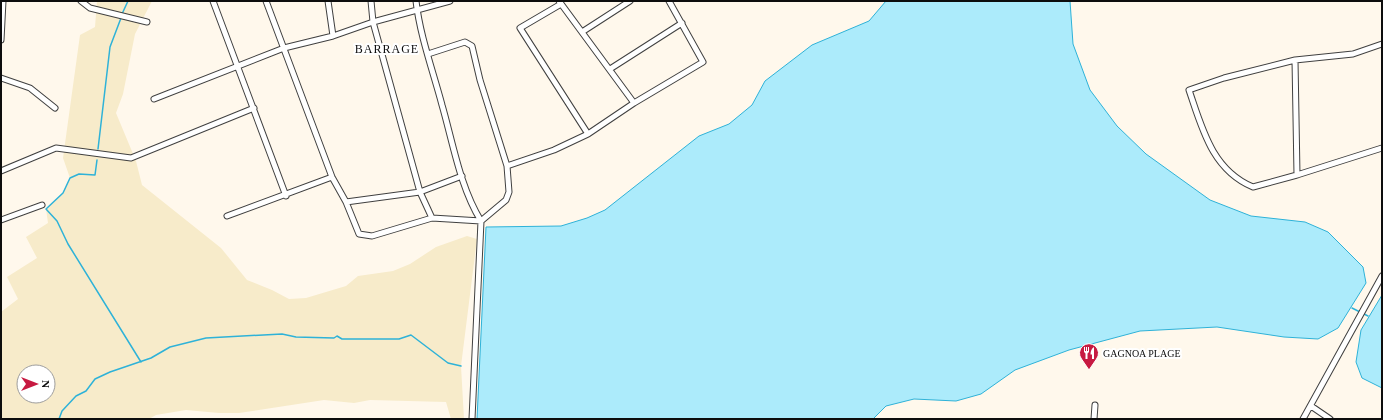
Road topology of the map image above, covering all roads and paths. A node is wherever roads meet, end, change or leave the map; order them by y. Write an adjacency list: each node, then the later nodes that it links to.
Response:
1 (3, 1): 18 (street)
2 (81, 1): 13 (street)
3 (213, 1): 23 (street)
4 (266, 1): 20 (street)
5 (328, 1): 17 (street)
6 (371, 1): 14 (street)
7 (416, 1): 12 (street)
8 (450, 1): 12 (street)
9 (630, 1): 16 (street)
10 (669, 1): 15 (street)
11 (560, 3): 16 (street); 30 (street)
12 (417, 11): 14 (street); 21 (street)
13 (147, 22)
14 (373, 22): 17 (street); 37 (street)
15 (682, 24): 24 (street); 27 (street)
16 (582, 32): 24 (street)
17 (333, 36): 20 (street)
18 (1, 40)
19 (1382, 44): 22 (street)
20 (284, 48): 23 (street); 36 (street)
21 (428, 54): 32 (street); 35 (street)
22 (1295, 60): 34 (street); 34 (street)
23 (238, 65): 26 (street); 29 (street)
24 (610, 69): 27 (street)
25 (1, 78): 28 (street)
26 (154, 99)
27 (634, 103): 30 (street)
28 (55, 108)
29 (254, 108): 33 (street); 38 (street)
30 (588, 134): 32 (street)
31 (1382, 148): 34 (street)
32 (507, 166): 44 (street)
33 (1, 171)
34 (1298, 175)
35 (462, 176): 37 (street); 44 (street)
36 (332, 177): 38 (street); 39 (street)
37 (420, 192): 39 (street); 42 (street)
38 (286, 196): 41 (street)
39 (346, 202): 42 (street)
40 (42, 205): 43 (street)
41 (227, 216)
42 (432, 218): 44 (street)
43 (1, 220)
44 (481, 221): 48 (street)
45 (1382, 276): 47 (street)
46 (1095, 405): 49 (street)
47 (1310, 406): 50 (street); 51 (street)
48 (472, 419)
49 (1094, 419)
50 (1303, 419)
51 (1330, 419)

